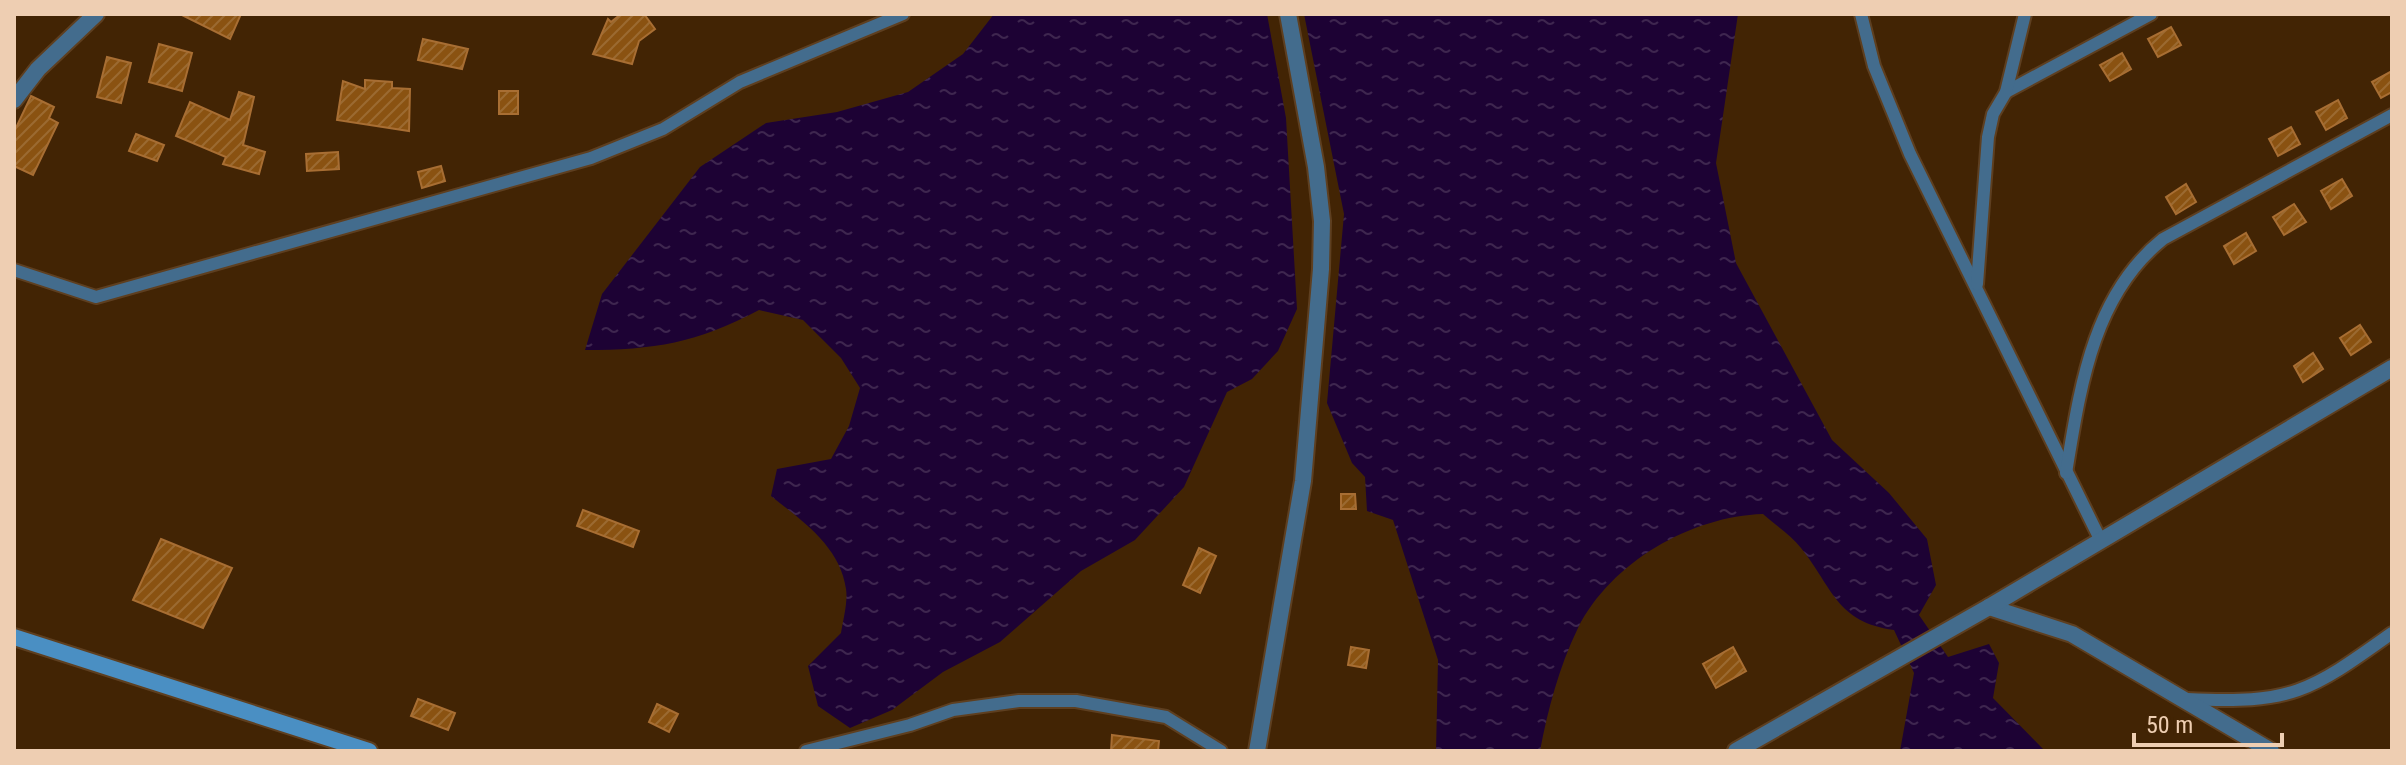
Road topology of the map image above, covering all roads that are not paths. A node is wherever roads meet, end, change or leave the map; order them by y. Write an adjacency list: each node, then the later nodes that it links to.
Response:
1 (96, 14): 8 (street)
2 (903, 14): 10 (lane)
3 (1288, 14): 22 (street)
4 (1861, 14): 11 (lane)
5 (2025, 14): 7 (lane)
6 (2151, 14): 7 (lane)
7 (2006, 92): 11 (lane)
8 (14, 100)
9 (2392, 115): 13 (lane)
10 (14, 270)
11 (1977, 286): 13 (lane)
12 (2392, 368): 14 (street)
13 (2066, 473): 14 (lane)
14 (2101, 541): 15 (street)
15 (1989, 607): 18 (street); 23 (street)
16 (2392, 633): 18 (lane)
17 (14, 637): 19 (main road)
18 (2184, 699): 24 (street)
19 (369, 751)
20 (806, 751): 21 (lane)
21 (1221, 751)
22 (1257, 751)
23 (1736, 751)
24 (2271, 751)

